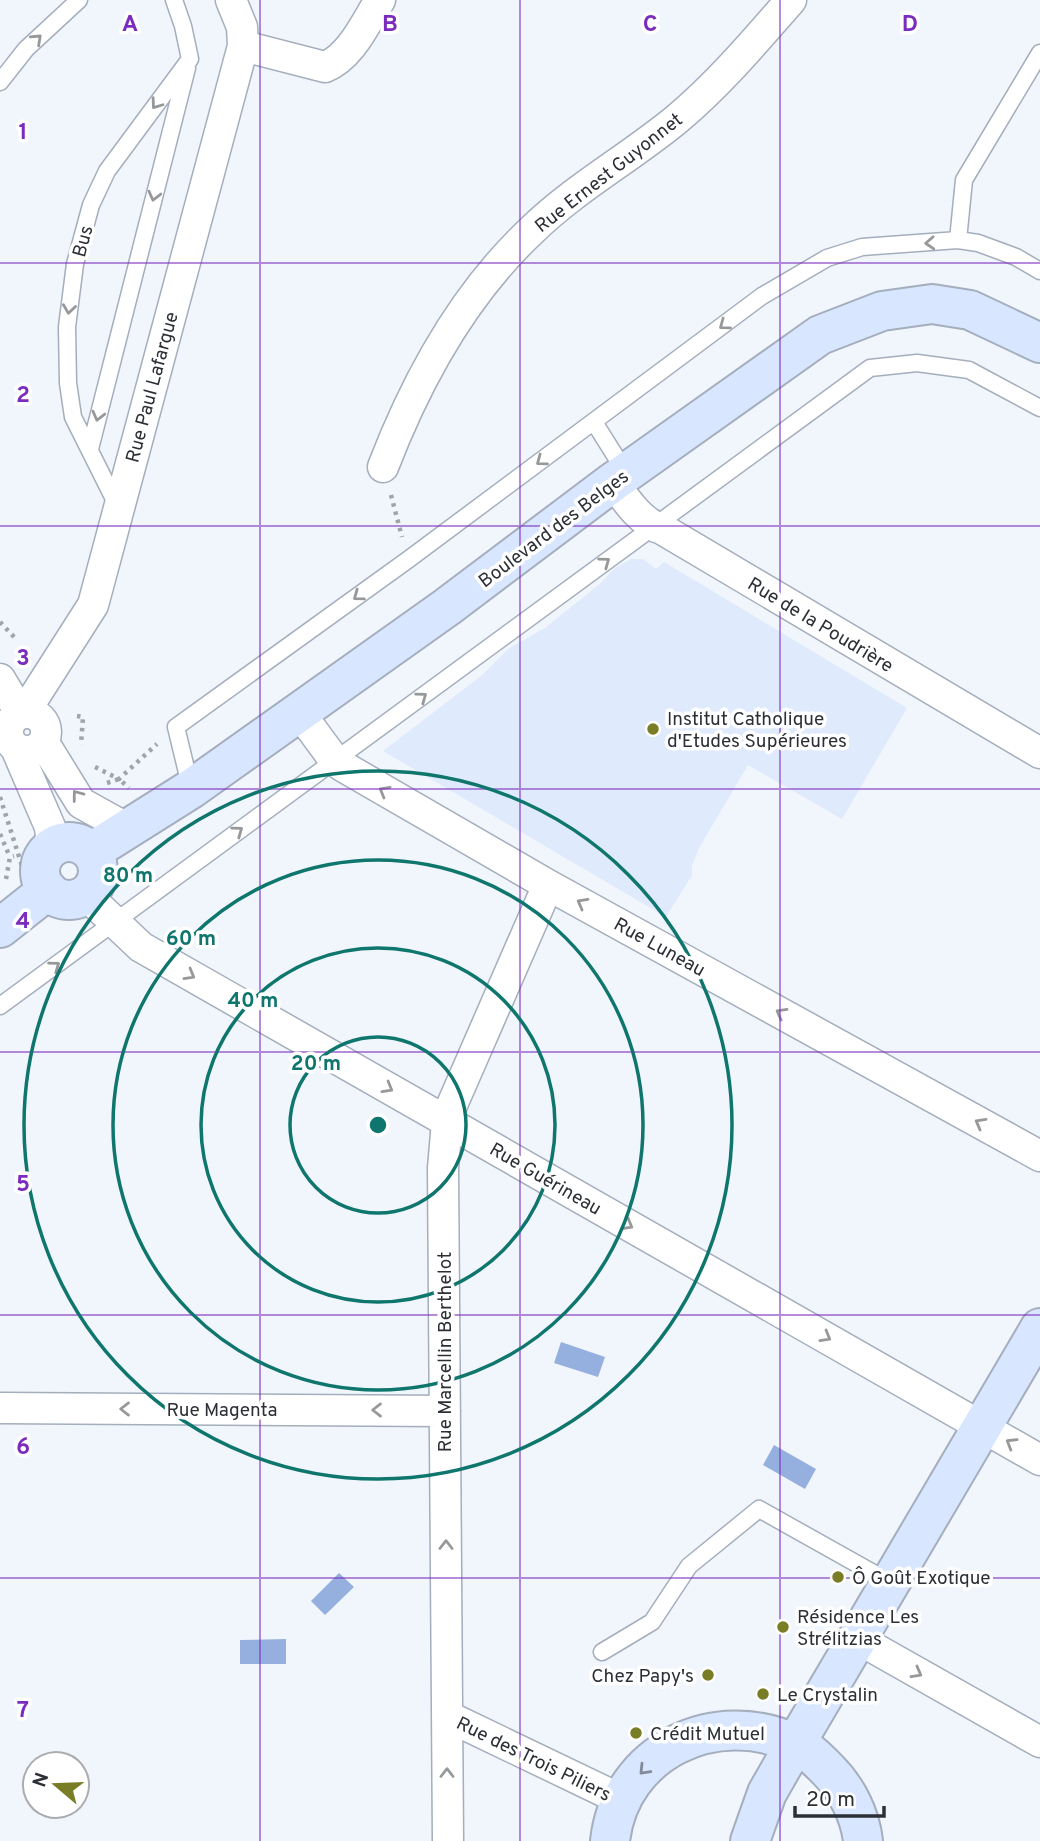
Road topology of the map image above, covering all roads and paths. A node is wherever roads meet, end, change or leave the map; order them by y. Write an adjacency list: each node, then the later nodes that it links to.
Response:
1 (79, 0): 9 (lane, one-way to 1)
2 (174, 0): 8 (lane)
3 (231, 0): 6 (street)
4 (380, 0): 6 (street)
5 (791, 0): 16 (street, Rue Ernest Guyonnet)
6 (243, 46): 18 (street, Rue Paul Lafargue)
7 (1040, 53): 10 (lane)
8 (190, 59): 15 (lane, one-way to 15); 15 (lane, Bus, one-way to 15)
9 (0, 82)
10 (958, 240): 11 (lane); 14 (lane, one-way to 14)
11 (1040, 271)
12 (1040, 343): 17 (main road, Boulevard des Belges)
13 (1040, 408): 19 (lane)
14 (594, 422): 17 (lane); 27 (lane, one-way to 27)
15 (90, 449): 18 (lane, Bus)
16 (386, 477): 20 (path)
17 (620, 478): 19 (street, Rue de la Poudrière); 24 (main road, Boulevard des Belges)
18 (119, 508): 26 (street, Rue Paul Lafargue)
19 (654, 527): 28 (street, Rue de la Poudrière); 30 (lane, one-way to 19)
20 (402, 537)
21 (0, 622): 22 (path)
22 (16, 639)
23 (0, 679): 26 (street)
24 (299, 712): 30 (street, Rue Luneau); 34 (main road, Boulevard des Belges)
25 (77, 716): 29 (path)
26 (18, 726): 37 (street, one-way to 26); 39 (street)
27 (176, 727): 32 (path); 34 (lane)
28 (1040, 753)
29 (85, 755)
30 (335, 761): 42 (street, Rue Luneau, one-way to 30); 45 (lane, one-way to 30)
31 (90, 764): 32 (path)
32 (119, 779): 33 (path); 35 (path)
33 (104, 785)
34 (191, 789): 37 (main road, Boulevard des Belges)
35 (132, 790)
36 (0, 797): 41 (path)
37 (128, 829): 40 (main road, Boulevard des Belges)
38 (0, 834): 44 (path)
39 (52, 848): 40 (main road); 41 (main road)
40 (91, 852): 43 (main road)
41 (34, 883): 43 (main road); 44 (main road)
42 (548, 885): 47 (street, Rue Marcellin Berthelot); 48 (street, Rue Luneau, one-way to 42)
43 (86, 895): 45 (street, Rue Guérineau)
44 (2, 909)
45 (115, 922): 46 (lane, one-way to 45); 47 (street, Rue Guérineau, one-way to 47)
46 (0, 1006)
47 (447, 1122): 51 (street, Rue Marcellin Berthelot); 52 (street, Rue Guérineau, one-way to 52)
48 (1040, 1156)
49 (1040, 1328): 52 (main road)
50 (0, 1408): 51 (street, Rue Magenta, one-way to 50)
51 (445, 1411): 57 (street, Rue Marcellin Berthelot, one-way to 51)
52 (982, 1426): 53 (street, Rue Guérineau, one-way to 52); 54 (main road)
53 (1040, 1461)
54 (891, 1583): 55 (main road); 56 (lane)
55 (858, 1639): 58 (street, one-way to 58); 59 (main road)
56 (602, 1652)
57 (447, 1716): 60 (street, Rue des Trois Piliers); 61 (street, Rue Marcellin Berthelot, one-way to 57)
58 (1040, 1742)
59 (796, 1744): 60 (main road, one-way to 60); 63 (main road); 64 (main road)
60 (622, 1800): 62 (main road)
61 (448, 1841)
62 (610, 1841)
63 (750, 1841)
64 (863, 1841)

